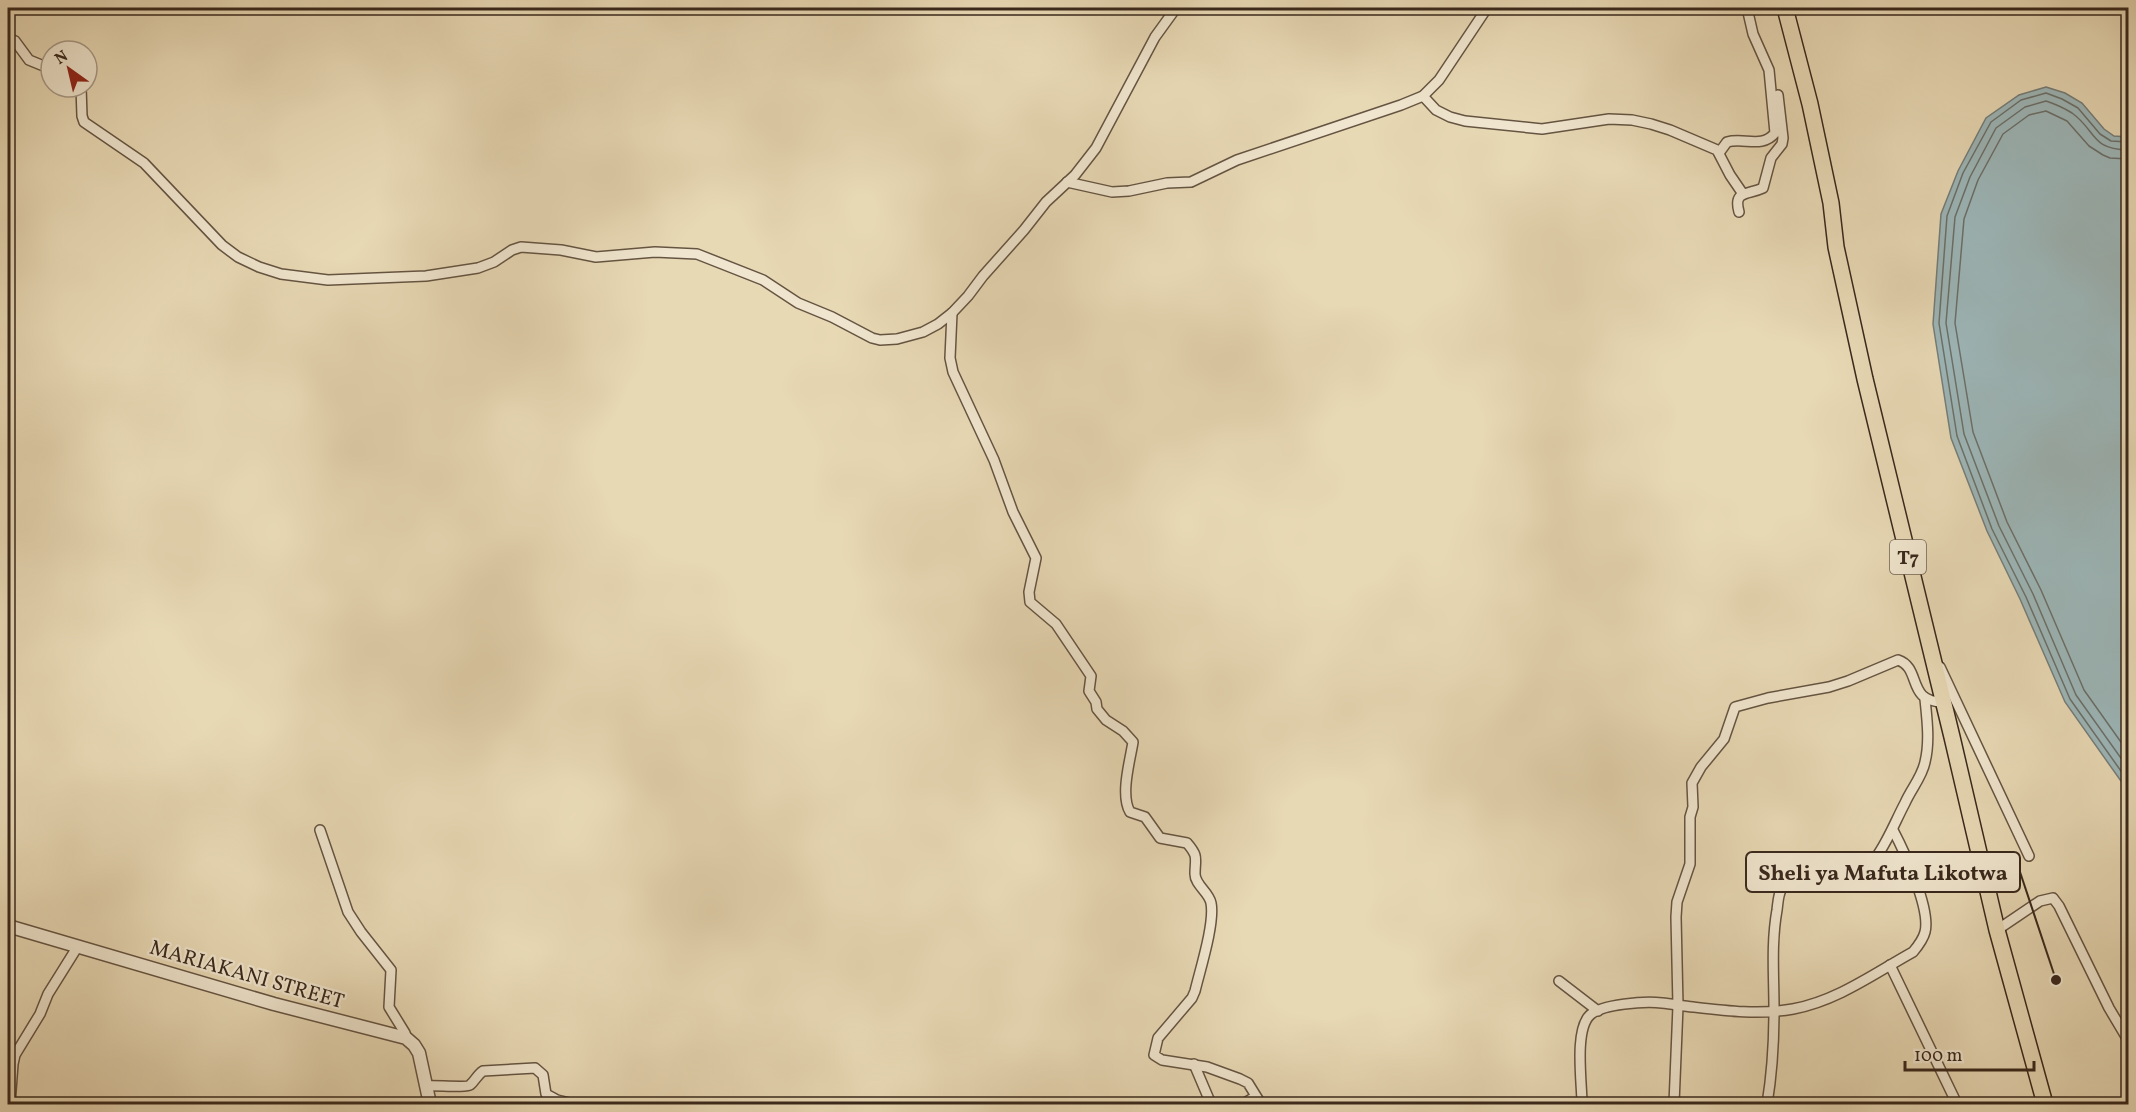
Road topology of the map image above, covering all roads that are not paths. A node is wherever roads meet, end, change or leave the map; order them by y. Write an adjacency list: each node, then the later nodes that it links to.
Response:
1 (1176, 8): 11 (street)
2 (1486, 8): 8 (street)
3 (1747, 8): 7 (street)
4 (1785, 8): 15 (highway, T7)
5 (8, 38): 6 (street)
6 (39, 64)
7 (1769, 70): 10 (street); 12 (street)
8 (1423, 96): 10 (street); 11 (street)
9 (81, 99): 14 (street)
10 (1719, 153): 12 (street)
11 (1066, 182): 14 (street)
12 (1743, 194): 13 (street)
13 (1739, 212)
14 (952, 313): 31 (street)
15 (1931, 648): 17 (highway, T7); 20 (street)
16 (1925, 699): 17 (street); 19 (street); 26 (street)
17 (1943, 702): 22 (highway, T7)
18 (320, 830): 29 (street)
19 (1893, 830): 24 (street); 28 (street)
20 (2029, 856)
21 (8, 926): 23 (street, MARIAKANI STREET)
22 (1997, 930): 30 (street); 43 (highway, T7)
23 (78, 946): 29 (street, MARIAKANI STREET); 34 (street)
24 (1890, 965): 28 (street); 42 (street)
25 (1559, 981): 27 (street)
26 (1678, 1006): 27 (street); 28 (street); 40 (street)
27 (1598, 1011): 39 (street)
28 (1774, 1011): 41 (street)
29 (406, 1038): 32 (street)
30 (2128, 1040)
31 (1194, 1064): 33 (street); 37 (street)
32 (426, 1086): 35 (street); 36 (street)
33 (1258, 1100): 38 (street)
34 (10, 1104)
35 (430, 1104)
36 (574, 1104)
37 (1211, 1104)
38 (1243, 1104)
39 (1582, 1104)
40 (1674, 1104)
41 (1767, 1104)
42 (1957, 1104)
43 (2045, 1104)

